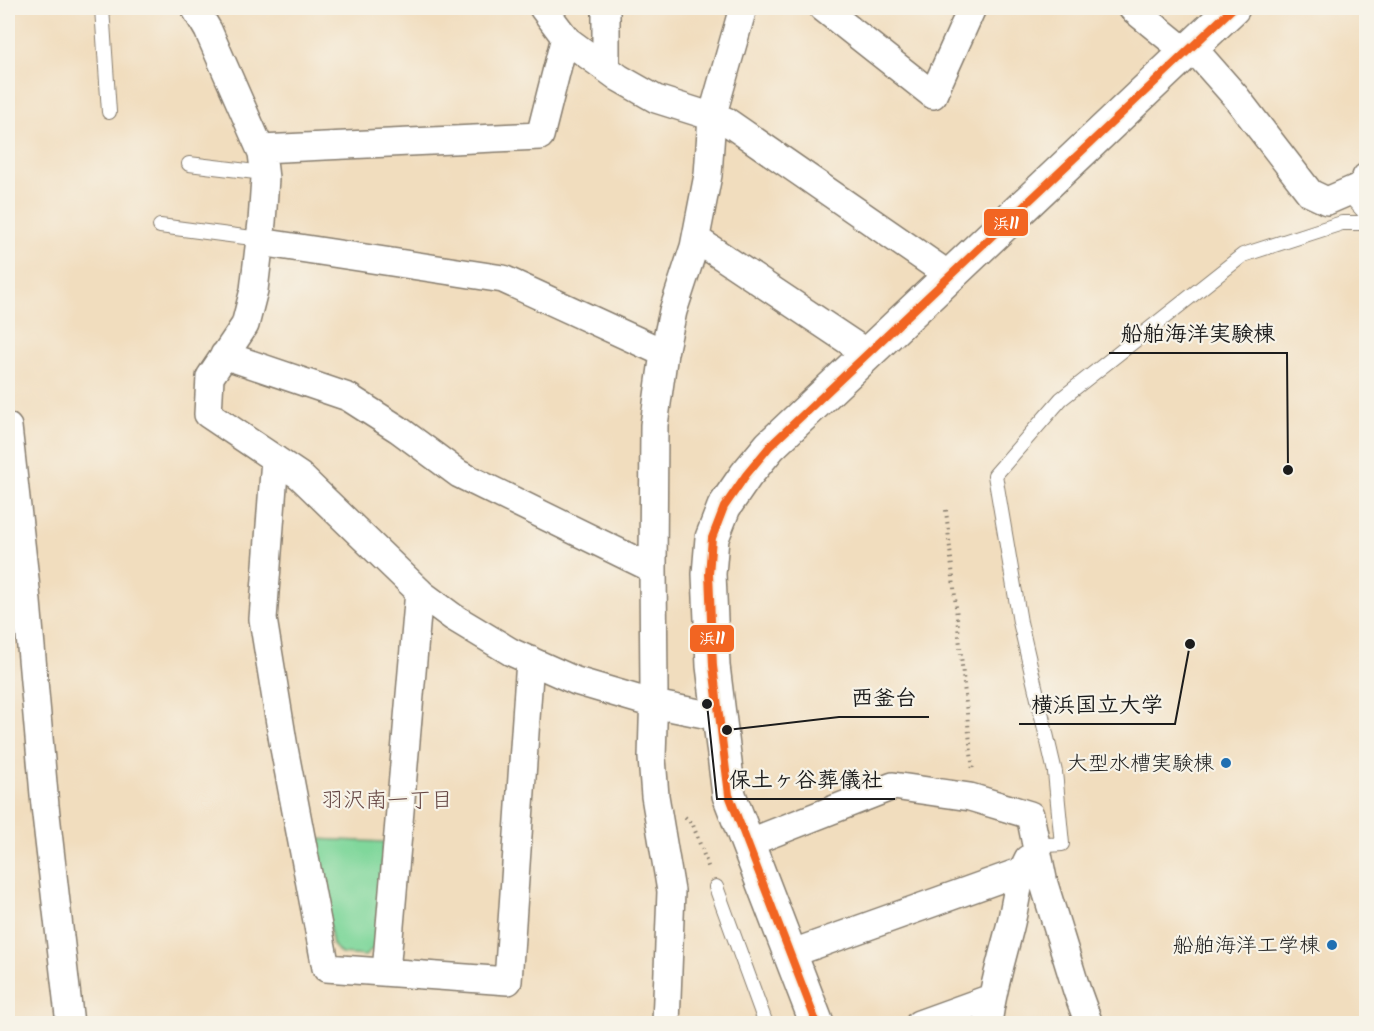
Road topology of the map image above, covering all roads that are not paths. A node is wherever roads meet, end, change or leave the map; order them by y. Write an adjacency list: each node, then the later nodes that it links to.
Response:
1 (102, 8): 13 (lane)
2 (195, 8): 15 (street)
3 (543, 8): 10 (street)
4 (606, 8): 12 (street)
5 (743, 8): 14 (street)
6 (823, 8): 7 (street)
7 (972, 8)
8 (1132, 8): 11 (street)
9 (1233, 8): 11 (street)
10 (565, 37): 12 (street); 15 (street)
11 (1189, 50): 17 (street); 23 (street)
12 (606, 68): 14 (street)
13 (109, 112)
14 (712, 117): 21 (street); 23 (street)
15 (263, 161): 16 (lane); 22 (street)
16 (189, 164)
17 (1357, 185): 18 (lane)
18 (1366, 214)
19 (1366, 223): 36 (lane)
20 (160, 226): 22 (lane)
21 (696, 239): 24 (street); 25 (street)
22 (260, 240): 24 (street); 26 (street)
23 (950, 276): 25 (street)
24 (664, 353): 29 (street)
25 (868, 354): 34 (street)
26 (224, 355): 28 (street); 29 (street)
27 (8, 427): 30 (street)
28 (274, 459): 31 (street); 40 (street)
29 (653, 569): 33 (street)
30 (16, 580): 42 (street)
31 (419, 591): 32 (street); 40 (street)
32 (530, 660): 33 (street); 40 (street)
33 (654, 704): 34 (street); 43 (street)
34 (719, 717): 35 (street)
35 (748, 843): 36 (street); 39 (street)
36 (1036, 844): 37 (street); 47 (street)
37 (1022, 871): 39 (street); 41 (street)
38 (716, 887): 44 (lane)
39 (790, 954): 45 (street)
40 (386, 972)
41 (989, 1011): 46 (street)
42 (70, 1023)
43 (666, 1023)
44 (766, 1023)
45 (817, 1023)
46 (920, 1023)
47 (1089, 1023)

